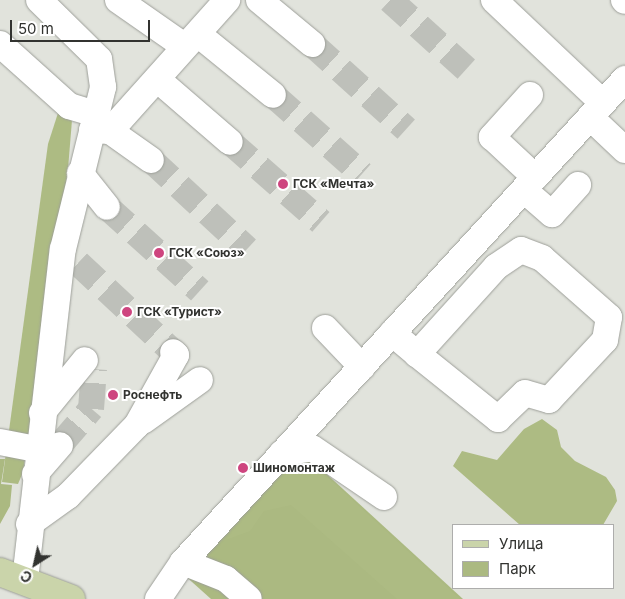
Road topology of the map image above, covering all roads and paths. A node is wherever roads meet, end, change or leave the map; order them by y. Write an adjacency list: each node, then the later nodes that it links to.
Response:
1 (39, 0): 14 (street)
2 (118, 0): 6 (street)
3 (259, 0): 8 (street)
4 (494, 0): 13 (street)
5 (217, 3): 6 (street)
6 (192, 41): 9 (street); 11 (street)
7 (0, 44): 14 (street)
8 (312, 44)
9 (157, 79): 14 (street); 15 (street)
10 (625, 79): 13 (street)
11 (273, 95)
12 (530, 95): 19 (street)
13 (597, 110): 16 (street); 19 (street)
14 (99, 125): 17 (street); 18 (street)
15 (230, 142)
16 (625, 150)
17 (151, 160)
18 (80, 173): 21 (street); 23 (street)
19 (530, 183): 20 (street); 24 (street)
20 (578, 185)
21 (107, 207)
22 (325, 328): 27 (street)
23 (53, 329): 29 (street); 29 (street)
24 (392, 333): 26 (street); 27 (street)
25 (173, 352): 30 (street)
26 (418, 354): 26 (street)
27 (362, 367): 32 (street)
28 (200, 380): 30 (street)
29 (42, 413): 33 (street)
30 (137, 425): 35 (street)
31 (0, 442): 33 (street)
32 (282, 453): 34 (street); 36 (street)
33 (44, 456): 35 (street)
34 (384, 497)
35 (30, 524): 37 (street)
36 (183, 562): 39 (street); 40 (street)
37 (12, 576): 38 (main road)
38 (71, 599)
39 (158, 599)
40 (250, 599)

